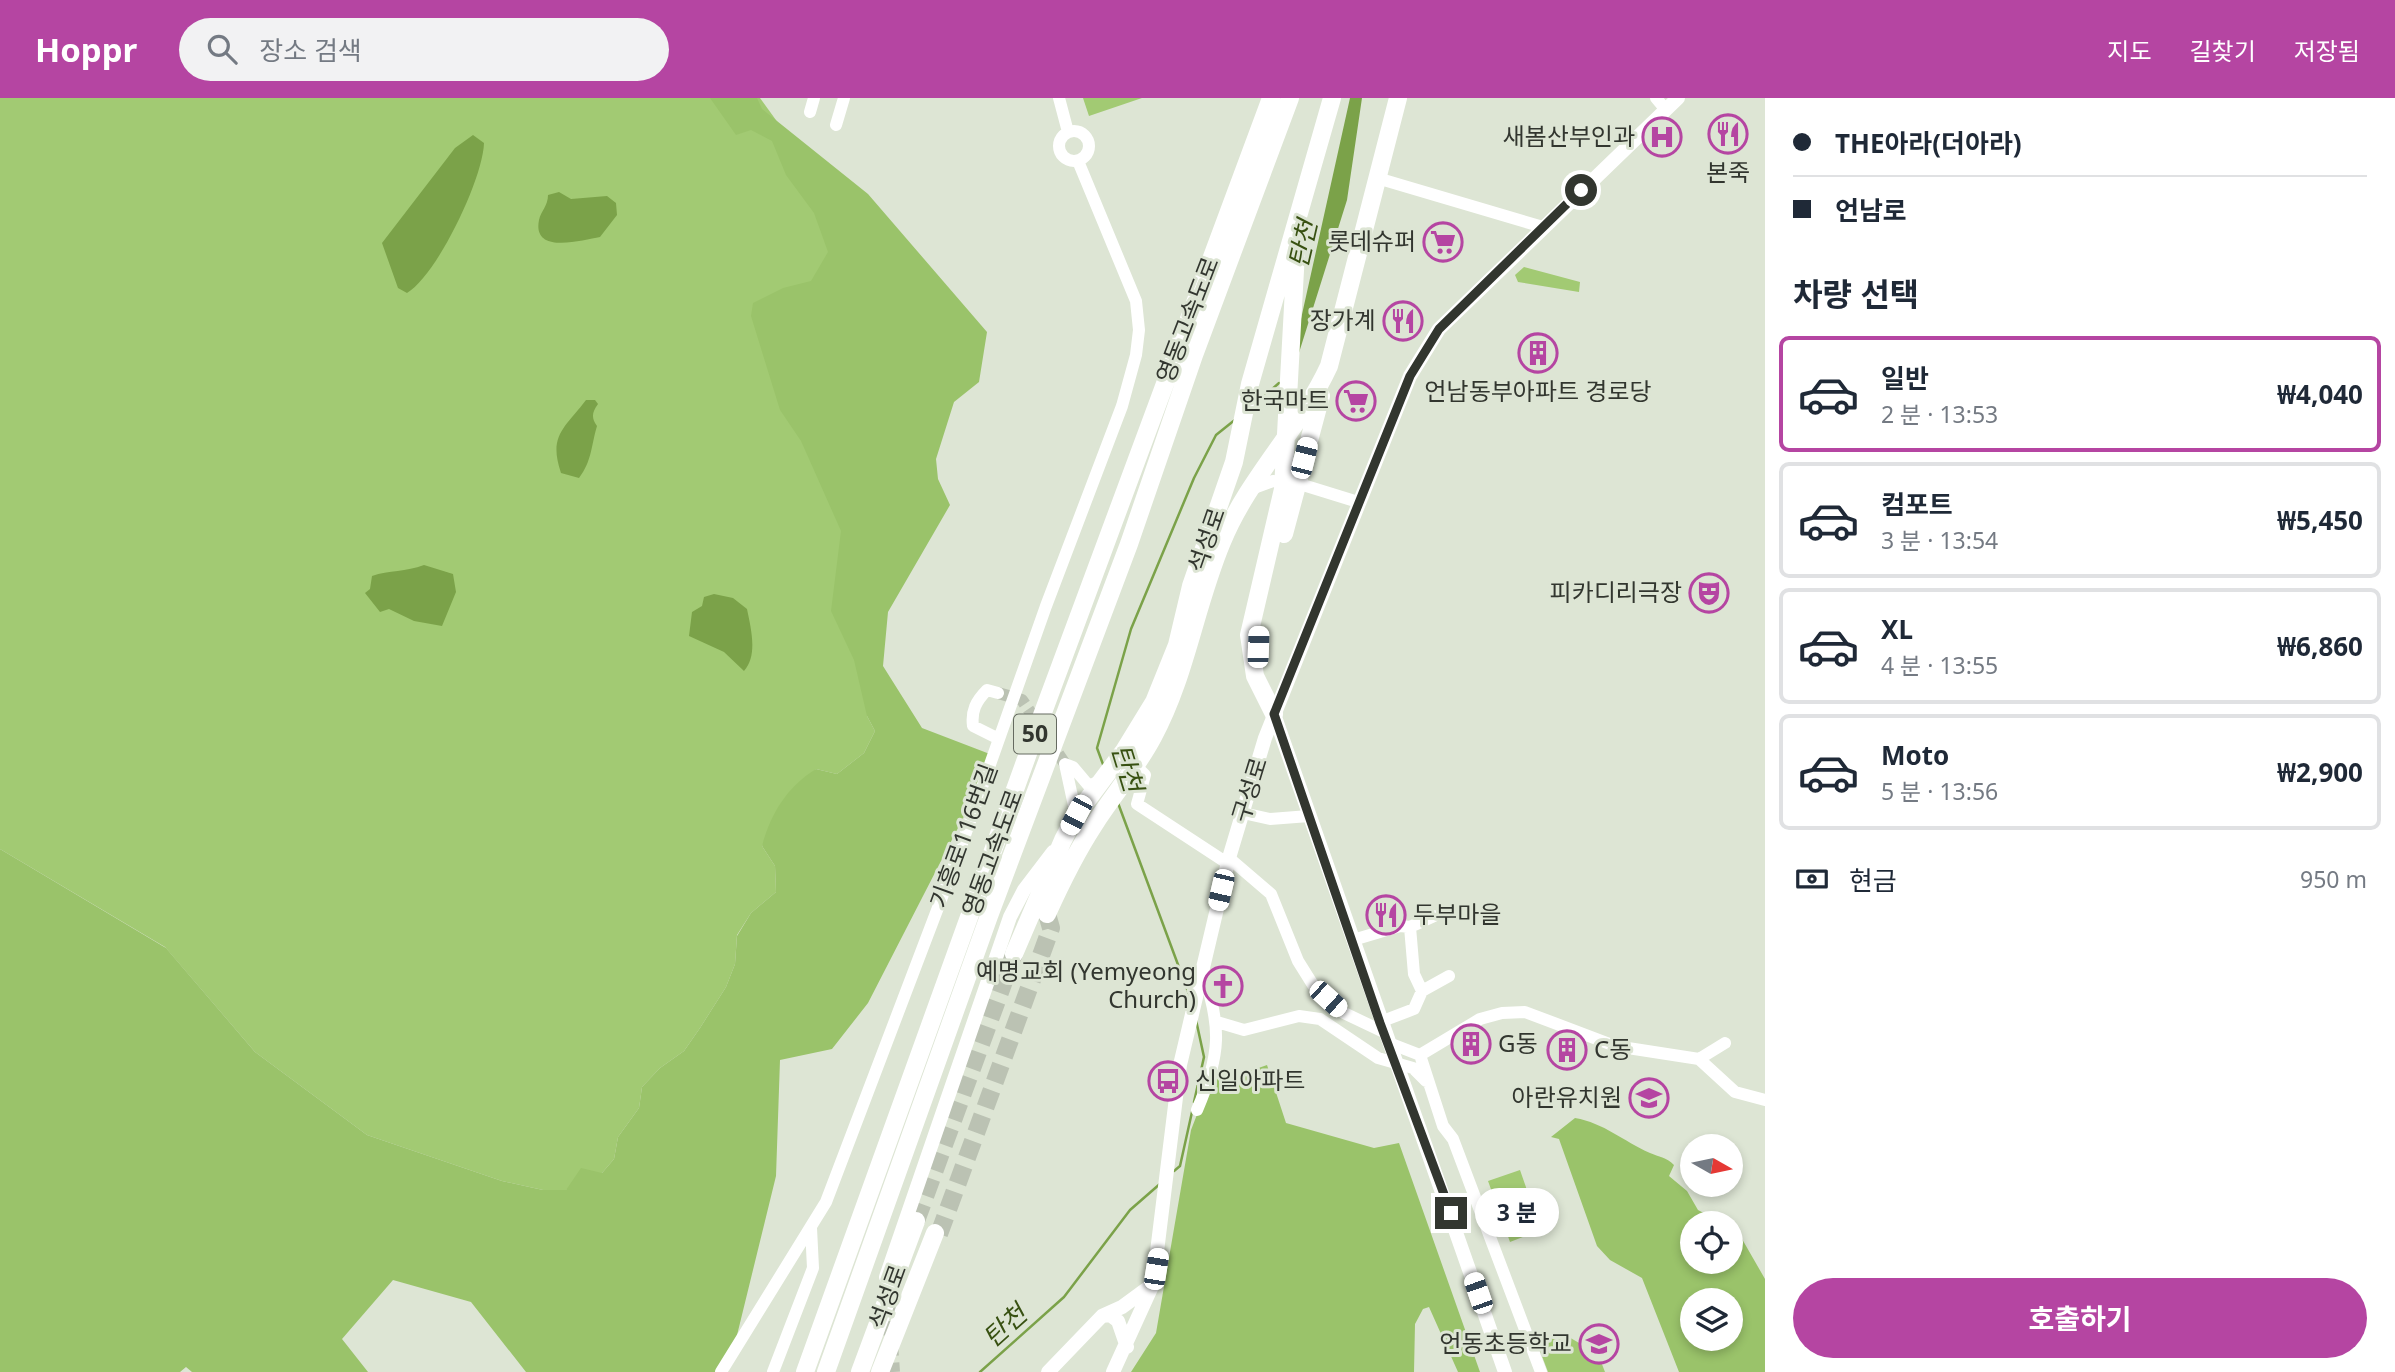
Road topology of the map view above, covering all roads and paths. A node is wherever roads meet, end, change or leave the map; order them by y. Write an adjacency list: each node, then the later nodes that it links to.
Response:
1 (814, 98): 11 (street)
2 (844, 98): 12 (street)
3 (1059, 98): 13 (street)
4 (1271, 98): 61 (highway, 영동고속도로 / 50)
5 (1290, 98): 62 (highway, 영동고속도로 / 50)
6 (1332, 98): 14 (highway, 석성로)
7 (1398, 98): 16 (highway, 석성로)
8 (1656, 98): 10 (street)
9 (1678, 98): 10 (main road, 구성로)
10 (1666, 110): 17 (main road, 구성로)
11 (810, 111)
12 (836, 125)
13 (1068, 132): 15 (street); 15 (street)
14 (1320, 140): 20 (highway, 석성로); 25 (highway)
15 (1078, 161): 26 (street, 기흥로116번길)
16 (1377, 178): 17 (street); 18 (highway, 석성로)
17 (1542, 227): 23 (main road, 구성로)
18 (1329, 366): 19 (highway, 석성로); 21 (highway)
19 (1278, 448): 20 (highway); 22 (highway, 석성로)
20 (1234, 463): 29 (highway, 석성로)
21 (1297, 485): 22 (street); 23 (street); 25 (highway)
22 (1248, 490): 27 (highway, 석성로)
23 (1358, 502): 25 (main road, 구성로)
24 (998, 693): 26 (street)
25 (1274, 714): 30 (main road, 구성로); 31 (main road)
26 (999, 739): 52 (street, 기흥로116번길)
27 (1132, 774): 33 (street); 34 (highway, 석성로)
28 (1096, 783): 29 (street)
29 (1079, 810): 32 (highway, 석성로)
30 (1243, 813): 31 (street); 33 (main road, 구성로)
31 (1309, 816): 37 (main road)
32 (1063, 840): 38 (highway, 석성로); 55 (main road)
33 (1228, 860): 39 (main road, 구성로); 43 (street)
34 (1047, 914)
35 (1434, 916): 36 (street)
36 (1410, 927): 37 (street); 41 (street)
37 (1353, 940): 43 (main road)
38 (1014, 954)
39 (1202, 970): 42 (street); 56 (main road, 구성로)
40 (1449, 975): 41 (street)
41 (1422, 991): 43 (street)
42 (1217, 1022): 47 (street); 50 (street)
43 (1384, 1033): 45 (street); 47 (main road)
44 (1725, 1044): 46 (street)
45 (1420, 1055): 46 (street); 48 (street)
46 (1699, 1059): 49 (street)
47 (1395, 1062): 48 (street); 68 (main road)
48 (1430, 1085): 69 (street)
49 (1765, 1100)
50 (1197, 1110)
51 (916, 1221): 63 (highway, 석성로)
52 (811, 1227): 53 (street, 기흥로116번길); 54 (street)
53 (793, 1259): 54 (street); 59 (street, 기흥로116번길)
54 (813, 1268): 60 (street)
55 (886, 1277)
56 (1153, 1284): 57 (main road); 58 (main road, 구성로)
57 (1102, 1315): 58 (main road); 66 (main road)
58 (1126, 1347): 67 (main road, 구성로)
59 (721, 1372)
60 (773, 1372)
61 (805, 1372)
62 (826, 1372)
63 (860, 1372)
64 (880, 1372): 65 (highway, 석성로)
65 (894, 1372)
66 (1048, 1372)
67 (1113, 1372)
68 (1505, 1372)
69 (1541, 1372)

